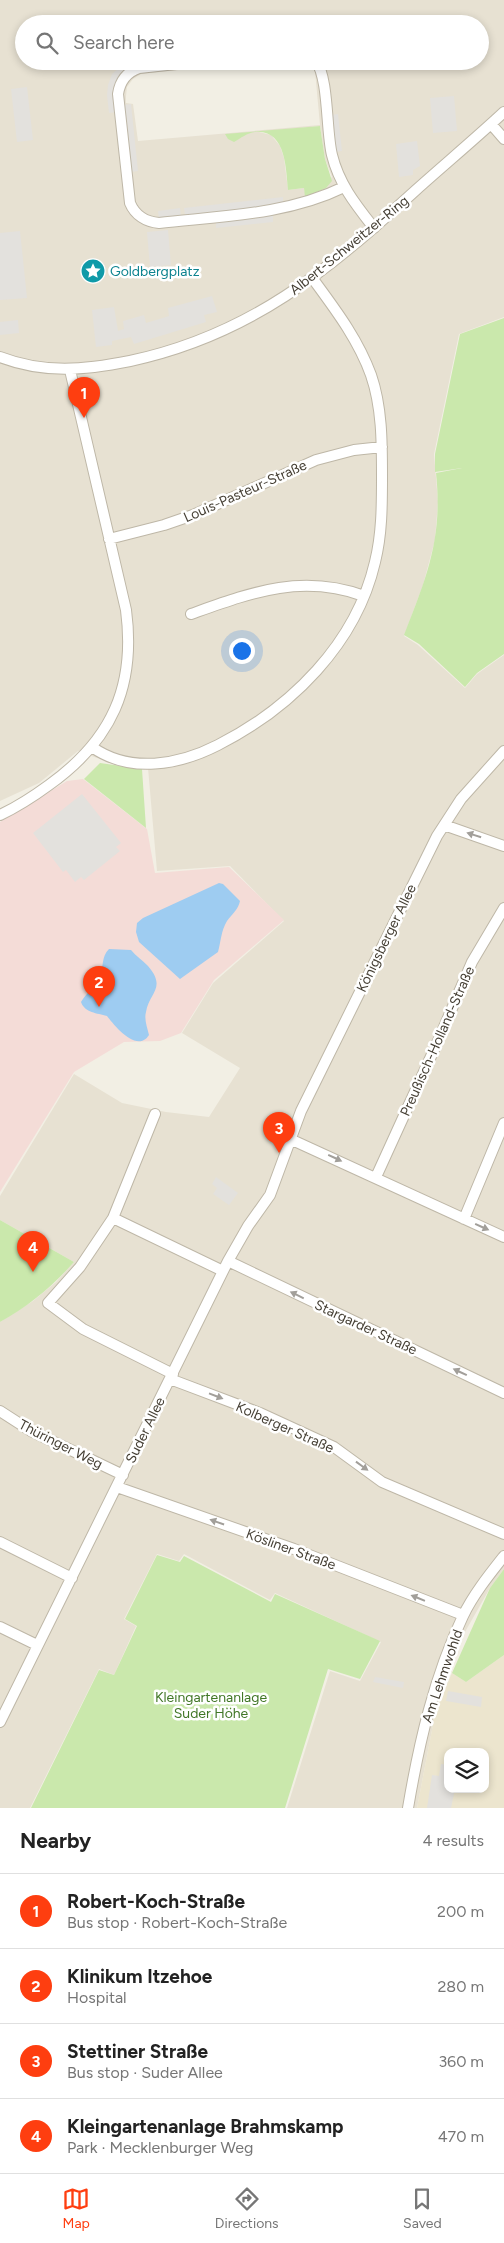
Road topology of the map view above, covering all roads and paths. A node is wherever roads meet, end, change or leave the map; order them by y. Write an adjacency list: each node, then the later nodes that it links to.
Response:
1 (135, 70): 6 (street)
2 (320, 70): 6 (street)
3 (504, 112): 4 (street, Albert-Schweitzer-Ring)
4 (491, 124): 5 (street); 7 (street, Albert-Schweitzer-Ring)
5 (504, 138)
6 (344, 187): 7 (street)
7 (374, 228): 8 (street, Albert-Schweitzer-Ring)
8 (313, 279): 10 (street, Albert-Schweitzer-Ring); 11 (street)
9 (0, 357): 10 (street, Albert-Schweitzer-Ring)
10 (70, 370): 12 (street)
11 (382, 447): 12 (street, Louis-Pasteur-Straße); 13 (street)
12 (109, 539): 15 (street)
13 (364, 596): 14 (street); 15 (street)
14 (191, 614)
15 (92, 747): 17 (street)
16 (504, 751): 18 (street, Königsberger Allee)
17 (0, 815)
18 (444, 825): 19 (street, one-way to 18); 23 (street, Königsberger Allee)
19 (504, 846)
20 (504, 908): 24 (street, Preußisch-Holland-Straße)
21 (155, 1114): 25 (street)
22 (504, 1124): 26 (street)
23 (290, 1139): 24 (street, one-way to 24); 28 (street, Suder Allee)
24 (376, 1177): 26 (street)
25 (113, 1218): 28 (street, Stargarder Straße); 29 (street, Kolberger Straße)
26 (464, 1219): 27 (street, one-way to 27)
27 (504, 1237)
28 (225, 1266): 29 (street, Suder Allee); 30 (street, Stargarder Straße, one-way to 28)
29 (172, 1376): 32 (street, Suder Allee); 34 (street, Kolberger Straße, one-way to 34)
30 (504, 1393)
31 (0, 1410): 32 (street, Thüringer Weg)
32 (123, 1475): 33 (street, Suder Allee)
33 (117, 1487): 37 (street, Suder Allee); 38 (street, Kösliner Straße, one-way to 33)
34 (504, 1534)
35 (0, 1542): 37 (street)
36 (504, 1556): 38 (street, Am Lehmwohld)
37 (72, 1578): 40 (street, Suder Allee)
38 (463, 1616): 42 (street, Am Lehmwohld)
39 (0, 1627): 40 (street)
40 (37, 1645): 41 (street, Suder Allee)
41 (0, 1722)
42 (408, 1808)

